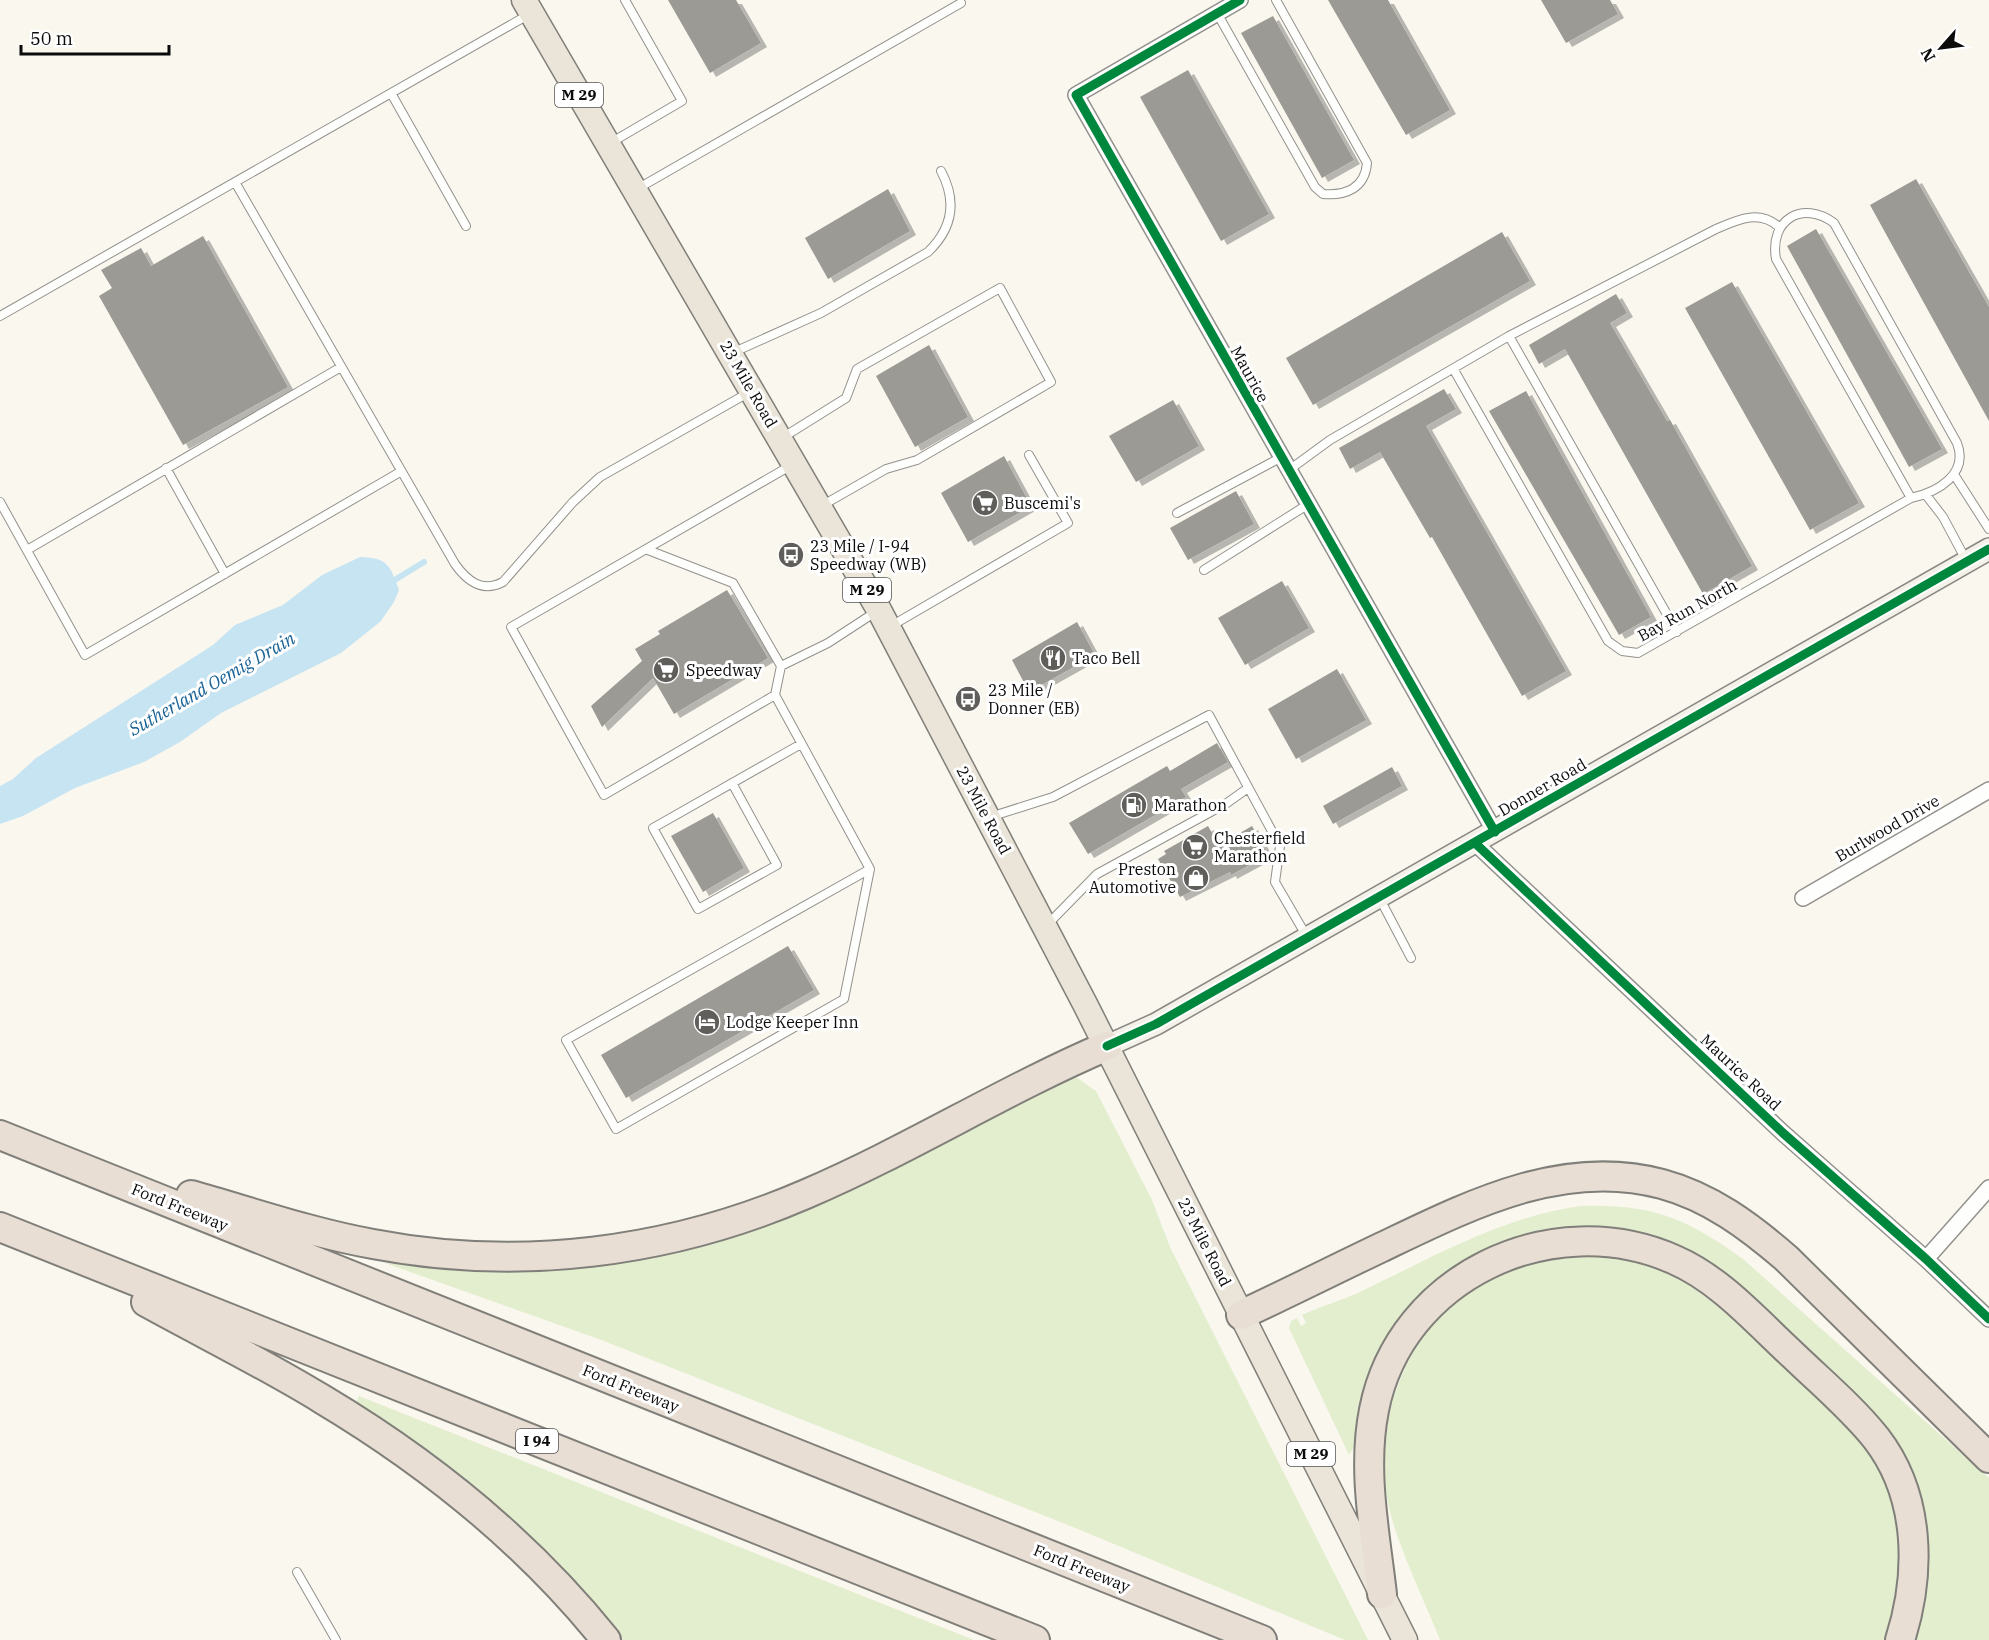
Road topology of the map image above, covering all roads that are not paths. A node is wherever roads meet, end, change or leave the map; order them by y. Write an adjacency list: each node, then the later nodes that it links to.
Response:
1 (625, 0): 8 (lane)
2 (1240, 0): 6 (street, Maurice)
3 (1276, 0): 6 (lane)
4 (961, 3): 11 (lane)
5 (529, 4): 7 (lane); 8 (main road, 23 Mile Road / M 29)
6 (1217, 13): 23 (street, Maurice)
7 (391, 93): 10 (lane); 12 (lane)
8 (608, 145): 11 (main road, 23 Mile Road / M 29)
9 (941, 171): 16 (lane)
10 (235, 182): 14 (lane); 17 (lane)
11 (635, 190): 16 (main road, 23 Mile Road / M 29)
12 (466, 226)
13 (1779, 227): 15 (lane); 26 (lane); 28 (lane)
14 (0, 316)
15 (1509, 336): 18 (lane); 41 (lane)
16 (731, 354): 19 (main road, 23 Mile Road / M 29)
17 (341, 367): 24 (lane); 25 (lane)
18 (1454, 370): 23 (lane); 41 (lane, Bay Run North)
19 (752, 391): 20 (main road, 23 Mile Road / M 29); 25 (lane)
20 (781, 439): 22 (main road, 23 Mile Road / M 29); 31 (lane)
21 (1029, 455): 40 (lane)
22 (794, 463): 31 (main road, 23 Mile Road / M 29); 36 (lane)
23 (1284, 464): 30 (street, Maurice); 32 (lane)
24 (166, 468): 35 (lane); 39 (lane)
25 (400, 471): 39 (lane)
26 (1954, 476): 27 (lane, Bay Run North); 33 (lane)
27 (1926, 495): 28 (lane, Bay Run North); 37 (lane)
28 (1911, 498): 41 (lane, Bay Run North)
29 (0, 502): 35 (lane)
30 (1307, 505): 38 (lane); 49 (street, Maurice)
31 (819, 507): 40 (main road, 23 Mile Road / M 29)
32 (1178, 513)
33 (1989, 529)
34 (1989, 549): 37 (street, Donner Road)
35 (27, 550): 39 (lane)
36 (648, 550): 42 (lane); 43 (lane)
37 (1967, 561): 49 (street, Donner Road)
38 (1204, 570)
39 (225, 574)
40 (883, 619): 42 (lane); 48 (main road, 23 Mile Road / M 29)
41 (1677, 632)
42 (781, 666): 43 (lane)
43 (775, 695): 44 (lane)
44 (801, 744): 45 (lane); 51 (lane)
45 (732, 783): 45 (lane)
46 (1248, 788): 48 (lane); 54 (lane); 55 (lane)
47 (1989, 790): 53 (street, Burlwood Drive)
48 (988, 818): 54 (main road, 23 Mile Road / M 29)
49 (1494, 832): 50 (street, Donner Road)
50 (1475, 843): 52 (street, Donner Road); 63 (street, Maurice Road)
51 (870, 869): 51 (lane)
52 (1379, 897): 55 (street, Donner Road); 56 (lane)
53 (1803, 898)
54 (1046, 927): 57 (main road, 23 Mile Road / M 29)
55 (1308, 938): 57 (street, Donner Road)
56 (1412, 958)
57 (1107, 1046): 59 (highway); 64 (main road, 23 Mile Road / M 29)
58 (0, 1135): 59 (highway, Ford Freeway)
59 (42, 1152): 73 (highway, Ford Freeway)
60 (1989, 1188): 63 (street)
61 (0, 1227): 62 (highway, I 94)
62 (39, 1243): 71 (highway); 72 (highway, I 94)
63 (1926, 1259): 65 (street, Maurice Road)
64 (1241, 1315): 66 (highway); 68 (main road, 23 Mile Road / M 29)
65 (1989, 1319)
66 (1989, 1458)
67 (297, 1572): 70 (lane)
68 (1382, 1594): 69 (main road, 23 Mile Road / M 29); 74 (highway)
69 (1402, 1634)
70 (336, 1640)
71 (606, 1640)
72 (1035, 1640)
73 (1262, 1640)
74 (1900, 1640)

